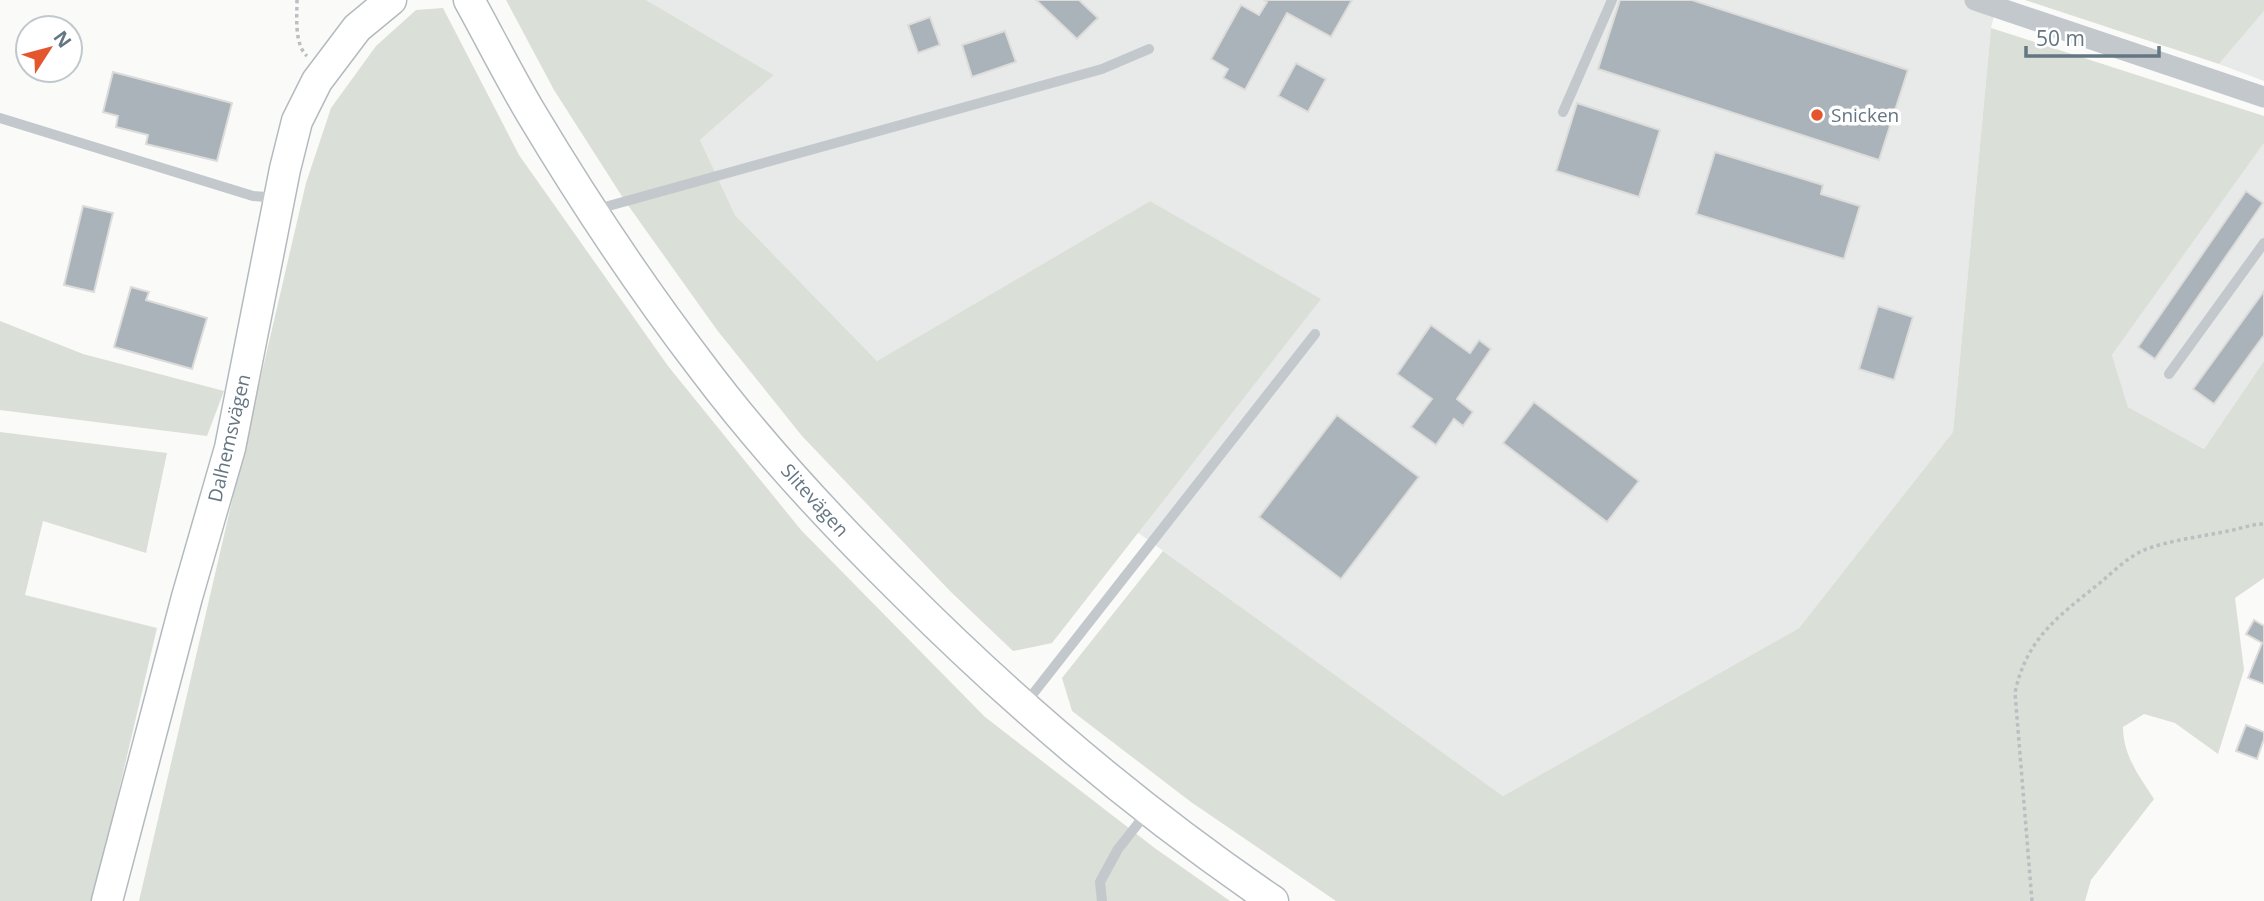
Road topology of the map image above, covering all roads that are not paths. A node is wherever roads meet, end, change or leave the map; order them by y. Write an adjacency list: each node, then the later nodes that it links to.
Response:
1 (391, 0): 9 (main road, Dalhemsvägen)
2 (469, 0): 10 (main road, Slitevägen)
3 (1612, 0): 7 (lane)
4 (1975, 0): 6 (street)
5 (1149, 49): 10 (lane)
6 (2264, 97)
7 (1563, 112)
8 (0, 118): 9 (lane)
9 (279, 199): 16 (main road, Dalhemsvägen)
10 (591, 211): 14 (main road, Slitevägen)
11 (2264, 243): 13 (lane)
12 (1315, 334): 14 (lane)
13 (2169, 374)
14 (1023, 706): 15 (main road, Slitevägen)
15 (1148, 811): 17 (lane); 18 (main road, Slitevägen)
16 (107, 901)
17 (1102, 901)
18 (1273, 901)

